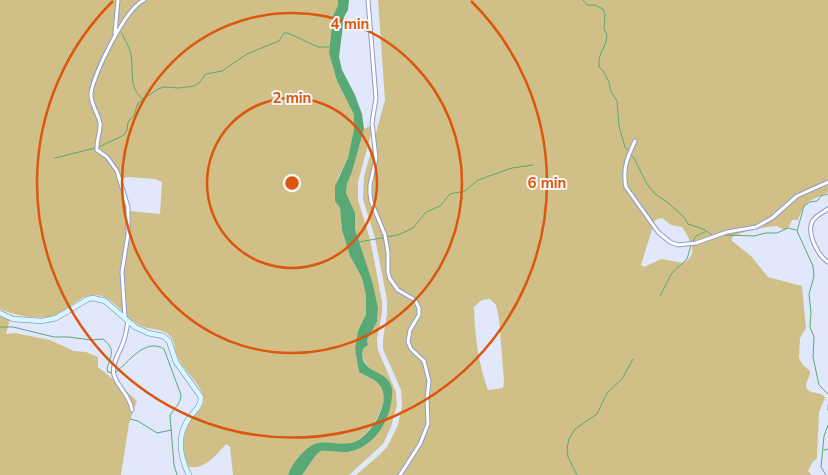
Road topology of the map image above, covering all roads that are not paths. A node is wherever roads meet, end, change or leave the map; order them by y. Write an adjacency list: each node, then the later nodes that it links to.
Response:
1 (118, 0): 4 (street)
2 (144, 0): 4 (street)
3 (368, 0): 13 (street)
4 (115, 34): 10 (street)
5 (635, 141): 6 (street)
6 (828, 182)
7 (828, 208): 8 (street)
8 (828, 262)
9 (0, 313): 10 (main road)
10 (126, 320): 11 (street); 12 (main road)
11 (132, 410)
12 (189, 475)
13 (400, 475)

